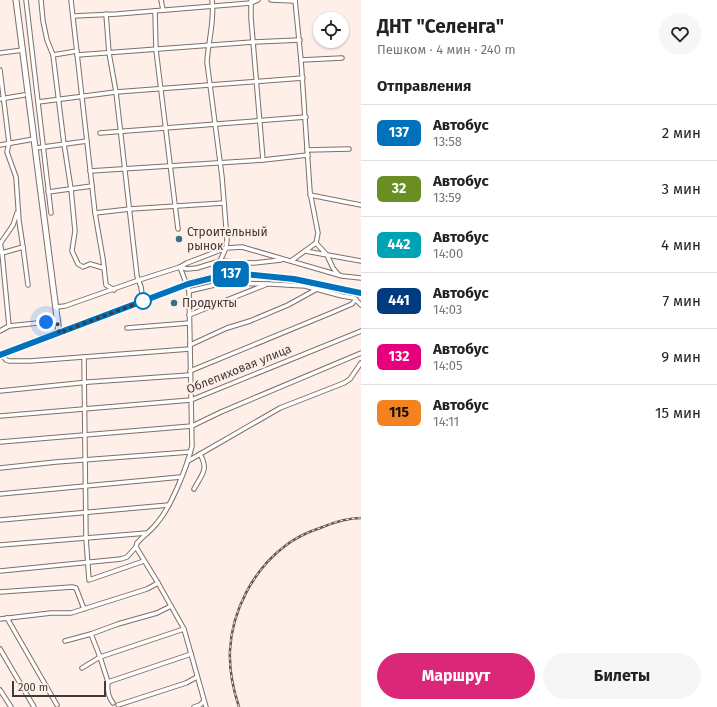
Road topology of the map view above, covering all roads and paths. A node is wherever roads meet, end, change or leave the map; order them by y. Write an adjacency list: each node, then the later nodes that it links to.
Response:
1 (16, 0): 19 (street)
2 (26, 0): 37 (street)
3 (41, 0): 24 (street)
4 (71, 0): 15 (street)
5 (161, 0): 12 (street)
6 (212, 0): 11 (street)
7 (258, 0): 10 (street)
8 (271, 0): 9 (street)
9 (295, 0): 16 (street)
10 (251, 2): 11 (street); 17 (street)
11 (212, 5): 12 (street); 18 (street)
12 (163, 10): 13 (street)
13 (155, 11): 14 (street); 20 (street)
14 (106, 14): 15 (street); 23 (street)
15 (73, 16): 22 (street)
16 (300, 40): 17 (street); 26 (street)
17 (253, 42): 18 (street); 29 (street)
18 (207, 46): 20 (street); 30 (street)
19 (23, 50): 21 (street); 44 (street)
20 (156, 50): 23 (street); 31 (street)
21 (0, 53)
22 (77, 53): 23 (street); 24 (street); 34 (street)
23 (109, 53): 32 (street)
24 (53, 56): 36 (street)
25 (342, 58): 26 (street)
26 (301, 60): 28 (street)
27 (0, 70): 35 (street)
28 (303, 78): 29 (street); 38 (street)
29 (257, 82): 30 (street); 39 (street)
30 (209, 85): 31 (street); 40 (street)
31 (161, 88): 32 (street); 41 (street)
32 (116, 92): 34 (street); 42 (street)
33 (24, 95): 35 (street)
34 (82, 97): 36 (street); 45 (street)
35 (2, 99): 46 (street)
36 (58, 100): 37 (street); 47 (street)
37 (38, 102): 50 (street)
38 (306, 117): 39 (street); 52 (street)
39 (260, 120): 40 (street); 54 (street)
40 (215, 124): 41 (street); 55 (street)
41 (166, 128): 42 (street); 56 (street)
42 (120, 131): 43 (street); 57 (street)
43 (100, 133)
44 (34, 139): 46 (street); 49 (street)
45 (87, 141): 47 (street); 58 (street)
46 (10, 143): 48 (street); 65 (street)
47 (64, 144): 50 (street); 60 (street)
48 (0, 145)
49 (36, 148): 50 (street); 99 (street)
50 (42, 148): 61 (street)
51 (349, 149): 52 (street)
52 (307, 150): 53 (street)
53 (308, 155): 54 (street); 62 (street)
54 (263, 160): 55 (street)
55 (220, 163): 56 (street); 63 (street)
56 (171, 166): 57 (street); 66 (street)
57 (125, 169): 58 (street); 67 (street)
58 (90, 171): 59 (street)
59 (92, 186): 60 (street); 69 (street)
60 (71, 189): 61 (street); 83 (street)
61 (48, 192): 68 (street)
62 (310, 195): 64 (street); 72 (street)
63 (224, 203): 66 (street); 74 (street)
64 (361, 205)
65 (18, 206): 71 (street); 73 (street)
66 (175, 206): 67 (street); 70 (street)
67 (130, 209): 69 (street); 86 (street)
68 (51, 213)
69 (95, 213): 83 (street)
70 (178, 229)
71 (0, 243): 75 (street)
72 (316, 243): 76 (street); 77 (street)
73 (24, 247): 75 (street); 89 (street)
74 (226, 248): 78 (street); 79 (street); 82 (street)
75 (1, 252): 91 (street)
76 (305, 252): 77 (street); 80 (street)
77 (327, 255): 81 (street); 84 (street)
78 (283, 260): 79 (street); 80 (street)
79 (220, 261): 82 (street)
80 (291, 261): 84 (street)
81 (361, 261)
82 (180, 267): 86 (street); 87 (street)
83 (104, 268): 93 (street)
84 (342, 276): 85 (street)
85 (361, 278)
86 (139, 280): 93 (street); 97 (street)
87 (186, 284): 90 (main road); 94 (street); 97 (main road)
88 (266, 284): 90 (street); 94 (street); 100 (street)
89 (28, 285)
90 (317, 287): 95 (main road); 96 (street); 108 (street)
91 (5, 288): 92 (street); 103 (street)
92 (0, 289)
93 (114, 290): 99 (street)
94 (189, 291): 100 (street)
95 (361, 293)
96 (356, 299): 98 (street); 113 (street)
97 (143, 301): 107 (main road)
98 (361, 305)
99 (56, 307): 101 (street)
100 (189, 315): 102 (street)
101 (57, 321): 103 (street); 107 (street)
102 (189, 323): 104 (street); 108 (street)
103 (9, 326): 105 (street)
104 (127, 328)
105 (0, 331)
106 (361, 331): 116 (street, Облепиховая улица)
107 (59, 333): 110 (main road)
108 (190, 347): 111 (street); 113 (street)
109 (361, 353): 119 (street)
110 (1, 355): 111 (street)
111 (84, 357): 114 (street)
112 (361, 363): 123 (street)
113 (190, 373): 114 (street); 116 (street)
114 (85, 383): 115 (street); 117 (street)
115 (0, 391)
116 (191, 400): 117 (street, Облепиховая улица); 119 (street)
117 (85, 408): 118 (street, Облепиховая улица); 120 (street)
118 (0, 416)
119 (192, 426): 120 (street); 122 (street)
120 (85, 434): 121 (street); 124 (street)
121 (0, 442)
122 (190, 452): 124 (street); 125 (street)
123 (200, 454): 125 (street); 129 (street)
124 (85, 460): 126 (street); 128 (street)
125 (188, 461): 127 (street)
126 (0, 468)
127 (181, 477): 128 (street); 131 (street)
128 (86, 485): 130 (street); 132 (street)
129 (194, 489)
130 (0, 494)
131 (170, 505): 132 (street); 134 (street)
132 (86, 512): 133 (street); 135 (street)
133 (0, 520)
134 (147, 533): 135 (street); 137 (street)
135 (86, 538): 136 (street); 139 (street)
136 (0, 545)
137 (136, 547): 138 (street); 139 (street)
138 (144, 561): 139 (street); 141 (street)
139 (88, 563): 140 (street)
140 (0, 571)
141 (158, 583): 143 (street); 144 (street)
142 (0, 592): 144 (street)
143 (171, 606): 147 (street); 148 (street)
144 (84, 609): 145 (street)
145 (7, 618): 146 (street); 159 (street)
146 (0, 619)
147 (184, 629): 151 (street); 152 (street)
148 (91, 634): 149 (street); 152 (street)
149 (65, 641)
150 (0, 649): 162 (street)
151 (191, 654): 154 (street); 155 (street)
152 (100, 657): 153 (street); 155 (street)
153 (82, 668)
154 (197, 677): 157 (street); 160 (street)
155 (108, 682): 158 (street)
156 (0, 690): 161 (street)
157 (204, 701): 163 (street); 164 (street)
158 (113, 703)
159 (57, 705)
160 (118, 705)
161 (10, 707)
162 (34, 707)
163 (194, 707)
164 (206, 707)

